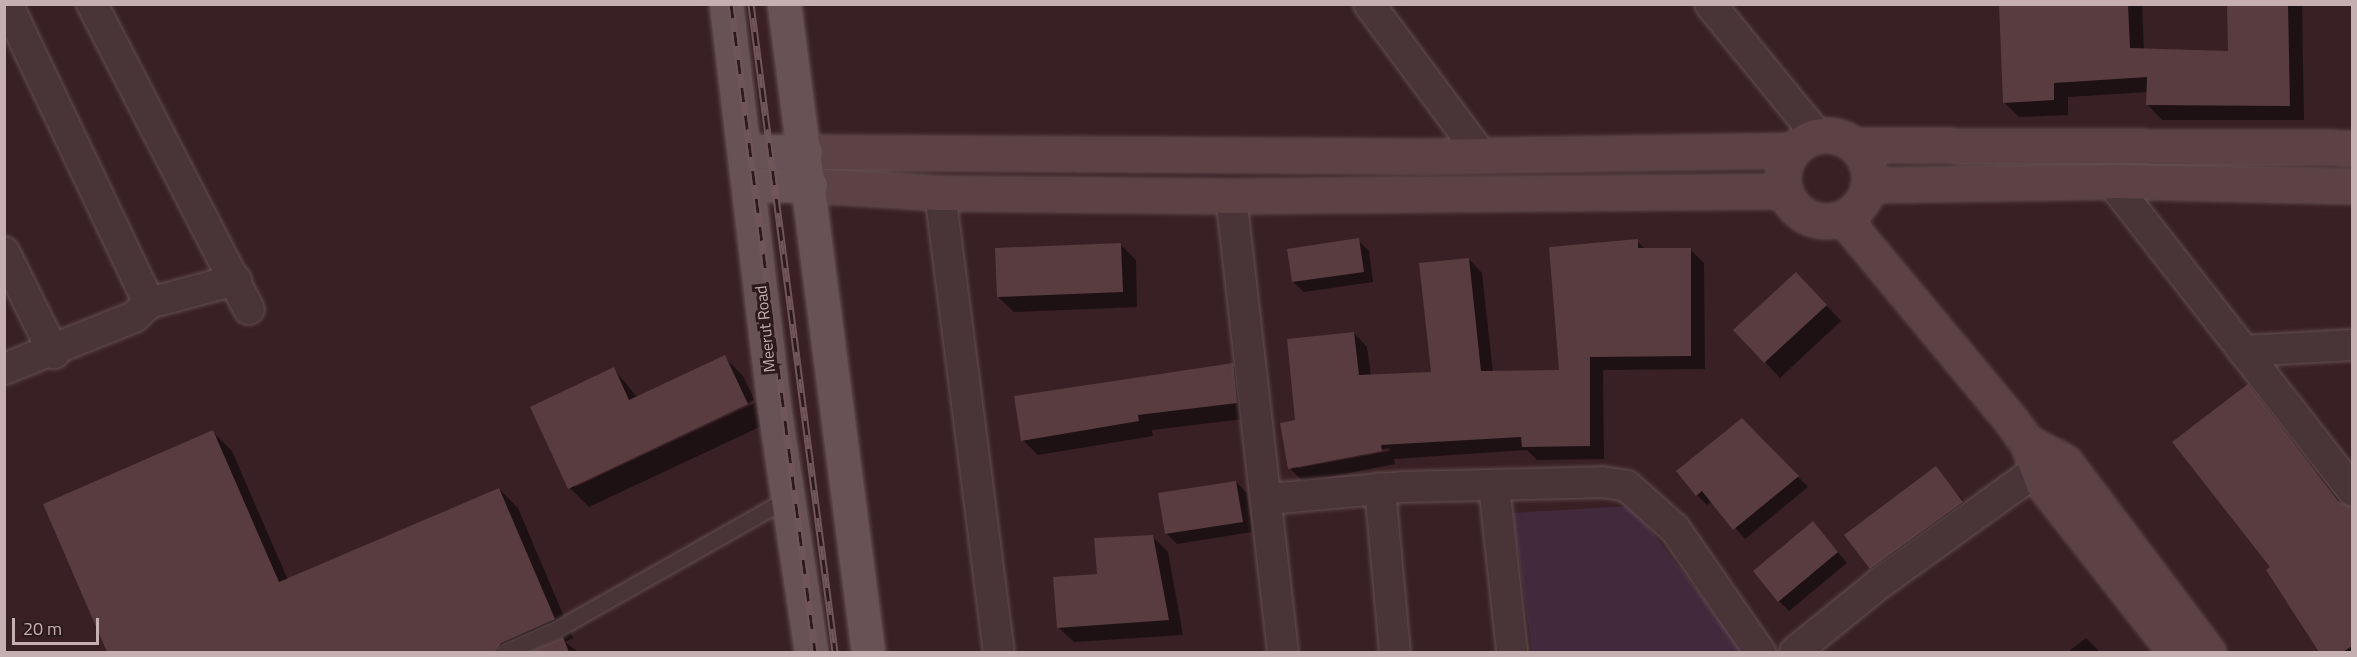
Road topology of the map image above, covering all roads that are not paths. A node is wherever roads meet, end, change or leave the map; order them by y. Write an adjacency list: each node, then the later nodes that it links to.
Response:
1 (7, 4): 26 (street)
2 (92, 4): 25 (street)
3 (726, 4): 10 (main road, Meerut Road)
4 (784, 4): 11 (main road)
5 (1369, 4): 13 (street)
6 (1710, 4): 7 (street)
7 (1804, 142): 8 (street); 13 (street); 20 (street)
8 (1857, 146): 9 (street); 17 (street)
9 (2352, 148)
10 (746, 151): 11 (main road); 15 (main road, Meerut Road)
11 (805, 152): 12 (street); 16 (main road)
12 (897, 153): 13 (street); 19 (street)
13 (1482, 156)
14 (2111, 181): 17 (street); 18 (street); 29 (street)
15 (750, 185): 16 (main road); 36 (main road, Meerut Road)
16 (810, 185): 19 (street); 40 (main road)
17 (1869, 185): 23 (street)
18 (2352, 186)
19 (897, 190): 21 (street)
20 (1785, 191): 22 (street); 23 (street)
21 (940, 193): 22 (street); 41 (street)
22 (1231, 196): 37 (street)
23 (1843, 218): 32 (street)
24 (4, 252): 30 (street)
25 (236, 280): 26 (street); 27 (street)
26 (149, 303): 30 (street)
27 (249, 309)
28 (2352, 345): 29 (street)
29 (2243, 351): 35 (street)
30 (54, 352): 31 (street)
31 (4, 369)
32 (2040, 456): 46 (street); 47 (street); 48 (street)
33 (1494, 484): 34 (street); 44 (street); 45 (street)
34 (1380, 488): 37 (street); 43 (street)
35 (2352, 490)
36 (787, 499): 38 (lane); 39 (main road, Meerut Road)
37 (1268, 499): 42 (street)
38 (505, 652)
39 (811, 652)
40 (868, 652)
41 (999, 652)
42 (1283, 652)
43 (1395, 652)
44 (1512, 652)
45 (1760, 652)
46 (1795, 652)
47 (2175, 652)
48 (2208, 652)

